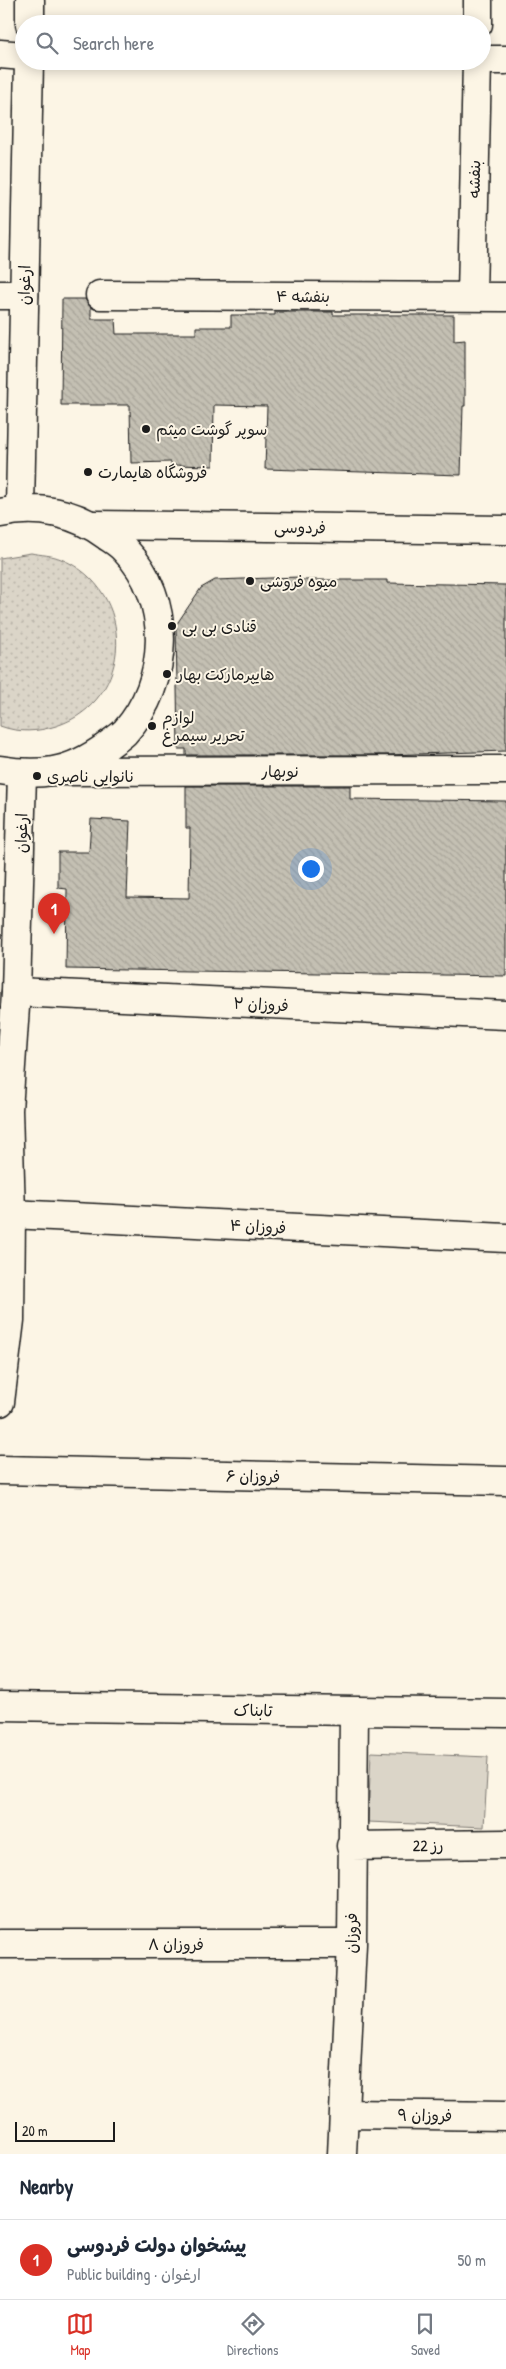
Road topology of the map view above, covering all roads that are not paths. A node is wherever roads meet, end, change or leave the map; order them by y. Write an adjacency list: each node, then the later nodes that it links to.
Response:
1 (30, 0): 3 (street)
2 (478, 0): 4 (street)
3 (30, 15)
4 (478, 15)
5 (0, 54): 6 (street)
6 (15, 55)
7 (491, 60): 8 (street)
8 (506, 60)
9 (28, 70): 11 (street, ارغوان)
10 (477, 70): 13 (street, بنفشه)
11 (12, 295): 15 (street, ارغوان)
12 (100, 295): 13 (street, بنفشه ۴)
13 (472, 296): 14 (street, بنفشه ۴)
14 (506, 297)
15 (10, 511): 16 (street)
16 (94, 526): 17 (street, فردوسی); 19 (street)
17 (506, 530)
18 (506, 770): 19 (street, نوبهار)
19 (54, 771): 20 (street)
20 (11, 772): 21 (street, ارغوان)
21 (16, 992): 22 (street, فروزان ۲); 23 (street, ارغوان)
22 (506, 1016)
23 (4, 1110): 24 (street, ارغوان)
24 (11, 1214): 25 (street, فروزان ۴); 26 (street, ارغوان)
25 (506, 1238)
26 (5, 1320): 27 (street, ارغوان)
27 (0, 1402)
28 (0, 1470): 29 (street, فروزان ۶)
29 (506, 1481)
30 (0, 1706): 31 (street, تابناک)
31 (354, 1711): 32 (street, تابناک); 34 (street, فروزان)
32 (506, 1713)
33 (506, 1844): 34 (street, رز 22)
34 (351, 1846): 36 (street, فروزان)
35 (0, 1944): 36 (street, فروزان ۸)
36 (352, 1944): 37 (street, فروزان)
37 (344, 2114): 38 (street, فروزان ۹); 39 (street, فروزان)
38 (506, 2116)
39 (342, 2154)

